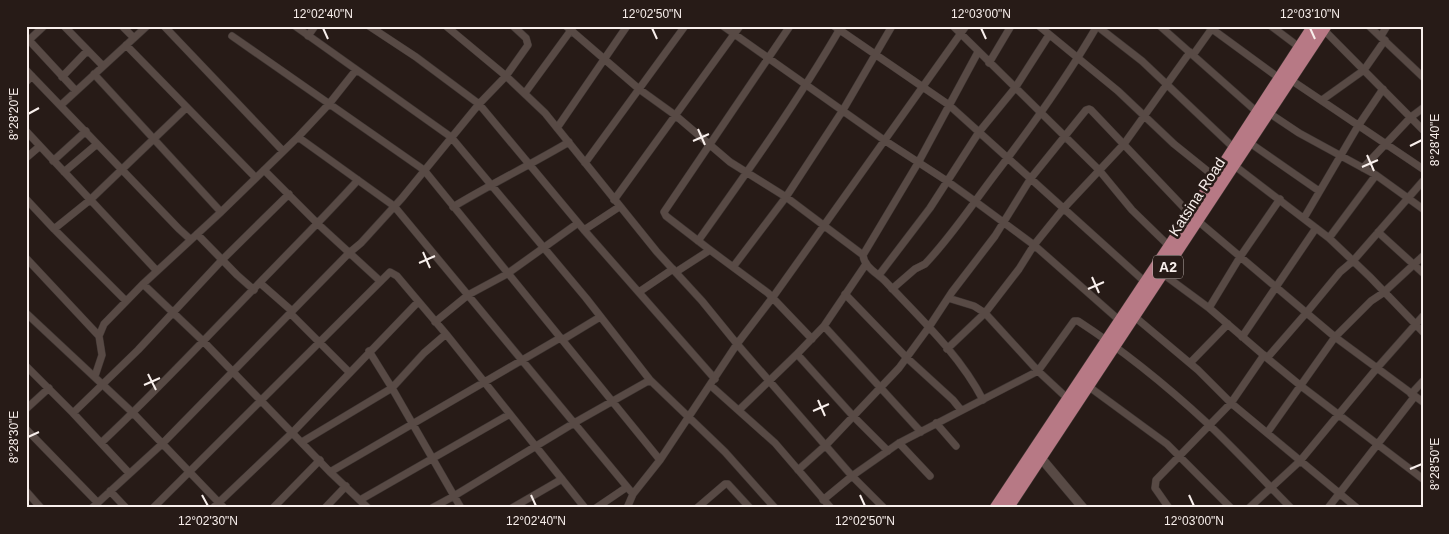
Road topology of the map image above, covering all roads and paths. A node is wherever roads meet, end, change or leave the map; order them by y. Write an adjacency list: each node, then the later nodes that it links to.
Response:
1 (44, 26): 36 (street)
2 (64, 26): 41 (street)
3 (122, 26): 37 (street)
4 (148, 26): 37 (street)
5 (164, 26): 101 (street)
6 (295, 26): 35 (street)
7 (315, 26): 35 (street)
8 (369, 26): 71 (street)
9 (446, 26): 55 (street)
10 (513, 26): 55 (street)
11 (627, 26): 46 (street)
12 (685, 26): 66 (street)
13 (723, 26): 31 (street)
14 (740, 26): 31 (street)
15 (790, 26): 47 (street)
16 (892, 26): 44 (street)
17 (953, 26): 32 (street)
18 (966, 26): 32 (street)
19 (1011, 26): 48 (street)
20 (1039, 26): 33 (street)
21 (1097, 26): 45 (street); 62 (street)
22 (1160, 26): 43 (street)
23 (1271, 26): 40 (street)
24 (1369, 26): 38 (street)
25 (1387, 26): 38 (street)
26 (838, 27): 44 (street); 61 (street)
27 (1211, 27): 43 (street); 58 (street)
28 (1311, 27): 40 (highway, Katsina Road / A2)
29 (570, 28): 46 (street); 68 (street)
30 (1325, 28): 52 (street); 59 (highway, Katsina Road / A2)
31 (735, 34): 47 (street); 79 (street)
32 (959, 34): 42 (street); 63 (street)
33 (1049, 35): 45 (street); 64 (street)
34 (232, 36): 70 (street)
35 (308, 36): 51 (street)
36 (27, 38): 56 (street)
37 (134, 38): 39 (street)
38 (1383, 38): 52 (street); 57 (street)
39 (126, 45): 49 (street); 74 (street)
40 (1299, 47): 58 (highway, Katsina Road / A2)
41 (87, 51): 49 (street); 56 (street)
42 (978, 52): 48 (street); 73 (street)
43 (1192, 54): 62 (street); 77 (street)
44 (875, 56): 63 (street); 76 (street)
45 (1078, 58): 78 (street); 80 (street)
46 (604, 59): 66 (street); 83 (street)
47 (769, 59): 61 (street); 94 (street)
48 (989, 63): 64 (street)
49 (103, 66): 53 (street)
50 (26, 70): 54 (street)
51 (356, 70): 70 (street); 89 (street)
52 (1364, 70): 65 (street); 69 (street)
53 (94, 74): 67 (street); 91 (street)
54 (32, 76): 60 (street); 72 (street)
55 (506, 76): 68 (street); 71 (street)
56 (62, 77): 67 (street)
57 (1423, 77)
58 (1279, 78): 77 (highway, Katsina Road / A2)
59 (1291, 80): 69 (street); 77 (highway, Katsina Road / A2)
60 (26, 82)
61 (807, 85): 76 (street); 117 (street)
62 (1166, 85): 80 (street); 100 (street)
63 (922, 87): 73 (street); 92 (street)
64 (1015, 88): 78 (street); 87 (street)
65 (1383, 88): 81 (street); 82 (street)
66 (639, 89): 79 (street); 107 (street)
67 (76, 91): 72 (street)
68 (525, 93): 83 (street)
69 (1322, 100): 82 (street)
70 (329, 104): 88 (street); 114 (street)
71 (478, 104): 89 (street); 108 (street)
72 (61, 105): 86 (street)
73 (949, 105): 87 (street); 106 (street)
74 (186, 108): 91 (street); 120 (street)
75 (1423, 108): 81 (street)
76 (843, 110): 92 (street); 128 (street)
77 (1263, 112): 95 (highway, Katsina Road / A2); 100 (highway, Katsina Road / A2); 102 (street)
78 (1041, 114): 90 (street); 104 (street)
79 (675, 115): 94 (street); 132 (street)
80 (1145, 116): 97 (street); 119 (street)
81 (1411, 117): 84 (street); 98 (street)
82 (1358, 126): 98 (street); 102 (street)
83 (557, 128): 93 (street)
84 (1423, 130)
85 (26, 131): 99 (street)
86 (86, 131): 96 (street); 105 (street)
87 (979, 132): 104 (street); 123 (street)
88 (298, 137): 101 (street); 122 (street)
89 (451, 137): 114 (street); 125 (street)
90 (1064, 137): 97 (street); 115 (street); 121 (street)
91 (154, 139): 111 (street); 140 (street)
92 (884, 140): 106 (street); 146 (street)
93 (568, 142): 107 (street); 108 (street)
94 (710, 143): 117 (street); 154 (street)
95 (1250, 143): 109 (highway, Katsina Road / A2); 126 (street)
96 (97, 144): 111 (street); 116 (street)
97 (1124, 144): 115 (street); 141 (street)
98 (1385, 144): 110 (street); 112 (street)
99 (40, 146): 103 (street); 105 (street)
100 (1234, 148): 119 (highway, Katsina Road / A2)
101 (283, 151): 113 (street)
102 (1340, 156): 110 (street); 126 (street)
103 (26, 158)
104 (1008, 158): 121 (street); 134 (street)
105 (53, 161): 116 (street)
106 (918, 163): 123 (street); 160 (street)
107 (585, 164): 132 (street)
108 (531, 165): 125 (street); 144 (street)
109 (1235, 166): 133 (street); 141 (highway, Katsina Road / A2)
110 (1363, 168): 118 (street)
111 (121, 169): 131 (street); 153 (street)
112 (1423, 169)
113 (264, 170): 120 (street); 127 (street)
114 (424, 170): 135 (street); 136 (street)
115 (1099, 170): 139 (street); 156 (street)
116 (64, 172): 131 (street)
117 (747, 172): 128 (street); 154 (street)
118 (1376, 175): 129 (street); 152 (street)
119 (1215, 177): 141 (highway, Katsina Road / A2)
120 (256, 178): 140 (street)
121 (1031, 178): 139 (street); 143 (street)
122 (358, 180): 135 (street); 145 (street)
123 (947, 181): 134 (street); 174 (street)
124 (1423, 181): 129 (street)
125 (490, 185): 136 (street); 157 (street)
126 (1319, 191): 142 (street)
127 (289, 194): 145 (street); 164 (street)
128 (786, 196): 146 (street); 168 (street)
129 (1407, 198): 138 (street); 150 (street)
130 (26, 199): 148 (street)
131 (90, 200): 148 (street); 170 (street)
132 (614, 200): 137 (street)
133 (1280, 200): 142 (street); 162 (street)
134 (976, 202): 143 (street); 180 (street)
135 (394, 206): 159 (street); 185 (street)
136 (453, 207): 172 (street)
137 (620, 207): 149 (street); 169 (street)
138 (1423, 208)
139 (1063, 209): 155 (street); 176 (street)
140 (221, 212): 151 (street)
141 (1194, 218): 156 (highway, Katsina Road / A2); 162 (street); 173 (highway, Katsina Road / A2)
142 (1304, 218): 147 (street)
143 (1003, 222): 155 (street); 187 (street)
144 (578, 223): 149 (street); 157 (street)
145 (318, 224): 159 (street); 177 (street)
146 (824, 226): 160 (street); 186 (street)
147 (1316, 228): 152 (street); 179 (street)
148 (54, 229): 188 (street)
149 (584, 230): 182 (street)
150 (1378, 232): 165 (street); 167 (street)
151 (197, 234): 153 (street); 164 (street)
152 (1329, 238): 165 (street)
153 (190, 239): 170 (street)
154 (698, 241): 158 (street)
155 (1034, 246): 195 (street); 199 (street)
156 (1169, 246): 176 (highway, Katsina Road / A2)
157 (544, 249): 172 (street); 197 (street)
158 (710, 250): 168 (street); 169 (street)
159 (349, 253): 175 (street); 192 (street)
160 (863, 255): 166 (street)
161 (1423, 256): 167 (street)
162 (1240, 257): 179 (street); 190 (street)
163 (26, 258): 207 (street)
164 (222, 260): 181 (street); 191 (street)
165 (1353, 261): 183 (street); 193 (street)
166 (866, 264): 174 (street); 184 (street)
167 (1414, 265): 171 (street); 183 (street)
168 (733, 267): 186 (street)
169 (675, 270): 182 (street); 215 (street)
170 (157, 271): 178 (street)
171 (1423, 273)
172 (507, 274): 185 (street); 210 (street)
173 (1164, 274): 190 (street); 198 (highway, Katsina Road / A2)
174 (879, 275): 180 (street)
175 (379, 280): 189 (street); 213 (street)
176 (1144, 281): 199 (highway, Katsina Road / A2)
177 (260, 283): 181 (street); 192 (street)
178 (142, 284): 188 (street); 191 (street)
179 (1276, 286): 193 (street); 208 (street)
180 (892, 289): 204 (street)
181 (254, 290): 212 (street)
182 (639, 292): 233 (street)
183 (1383, 293): 202 (street); 209 (street)
184 (845, 294): 203 (street); 220 (street)
185 (468, 295): 200 (street); 221 (street)
186 (773, 297): 211 (street); 215 (street)
187 (948, 298): 195 (street); 204 (street)
188 (126, 301): 207 (street)
189 (418, 302): 200 (street); 217 (street)
190 (1209, 308): 201 (street)
191 (173, 312): 212 (street); 234 (street)
192 (291, 312): 213 (street); 225 (street)
193 (1307, 312): 209 (street); 219 (street)
194 (26, 313): 228 (street)
195 (985, 313): 216 (street); 227 (street)
196 (1423, 316): 202 (street)
197 (600, 317): 210 (street); 229 (street)
198 (1135, 317): 214 (highway, Katsina Road / A2); 222 (street)
199 (1119, 320): 214 (highway, Katsina Road / A2)
200 (435, 322): 206 (street)
201 (1228, 324): 208 (street); 222 (street)
202 (1415, 325): 205 (street); 224 (street)
203 (824, 326): 211 (street); 239 (street)
204 (929, 328): 216 (street); 220 (street)
205 (1423, 332)
206 (446, 334): 232 (street); 238 (street)
207 (99, 336): 228 (street)
208 (1242, 337): 219 (street)
209 (1336, 337): 224 (street); 236 (street)
210 (561, 339): 221 (street); 244 (street)
211 (812, 339): 218 (street)
212 (204, 342): 225 (street); 251 (street)
213 (319, 342): 226 (street); 242 (street)
214 (1111, 343): 227 (street); 235 (highway, Katsina Road / A2); 241 (highway, Katsina Road / A2); 259 (street)
215 (737, 344): 230 (street); 233 (street)
216 (947, 349): 243 (street)
217 (369, 352): 226 (street); 238 (street)
218 (797, 354): 230 (street); 255 (street)
219 (1265, 357): 236 (street); 246 (street)
220 (907, 358): 239 (street); 249 (street)
221 (521, 361): 232 (street); 256 (street)
222 (1190, 364): 246 (street)
223 (26, 366): 237 (street)
224 (1376, 368): 240 (street); 254 (street)
225 (232, 372): 242 (street); 267 (street)
226 (350, 372): 261 (street)
227 (1038, 372): 241 (street); 243 (street)
228 (95, 376): 234 (street)
229 (650, 380): 244 (street); 253 (street)
230 (770, 381): 248 (street); 269 (street)
231 (1423, 381): 240 (street)
232 (484, 382): 252 (street); 258 (street)
233 (713, 382): 248 (street); 253 (street)
234 (104, 384): 250 (street); 251 (street)
235 (1088, 386): 273 (street); 274 (highway, Katsina Road / A2)
236 (1300, 386): 254 (street); 263 (street)
237 (49, 388): 247 (street); 250 (street)
238 (392, 388): 258 (street); 264 (street)
239 (880, 388): 255 (street); 262 (street)
240 (1413, 395): 245 (street); 268 (street)
241 (1067, 398): 316 (highway, Katsina Road / A2)
242 (260, 400): 261 (street); 282 (street)
243 (983, 400): 249 (street)
244 (612, 401): 256 (street); 277 (street)
245 (1423, 402)
246 (1231, 403): 259 (street); 263 (street)
247 (26, 409)
248 (739, 410): 279 (street)
249 (961, 410): 257 (street)
250 (73, 413): 265 (street)
251 (133, 413): 265 (street); 267 (street)
252 (510, 414): 271 (street); 275 (street)
253 (688, 415): 277 (street); 313 (street)
254 (1338, 415): 268 (street); 278 (street)
255 (853, 416): 269 (street); 272 (street)
256 (574, 423): 271 (street); 288 (street)
257 (936, 423): 262 (street); 270 (street)
258 (412, 424): 275 (street); 280 (street)
259 (1209, 425): 273 (street); 289 (street)
260 (26, 429): 297 (street)
261 (293, 432): 264 (street); 298 (street)
262 (921, 432): 266 (street)
263 (1267, 433): 278 (street)
264 (302, 442): 276 (street)
265 (101, 443): 281 (street)
266 (900, 443): 272 (street); 284 (street)
267 (162, 444): 281 (street); 282 (street)
268 (1378, 444): 286 (street); 293 (street)
269 (826, 445): 279 (street); 283 (street)
270 (956, 446)
271 (537, 447): 285 (street); 294 (street)
272 (888, 451): 283 (street)
273 (1179, 455): 319 (street); 320 (street)
274 (1041, 458): 317 (highway, Katsina Road / A2); 318 (street)
275 (432, 459): 294 (street); 295 (street)
276 (320, 460): 280 (street); 302 (street)
277 (660, 460): 292 (street)
278 (1300, 461): 289 (street); 293 (street)
279 (798, 470): 296 (street)
280 (330, 472): 287 (street)
281 (129, 473): 290 (street)
282 (190, 473): 298 (street); 301 (street)
283 (852, 476): 296 (street); 315 (street)
284 (930, 476)
285 (562, 479): 307 (street); 308 (street)
286 (1423, 479)
287 (346, 486): 295 (street); 303 (street)
288 (627, 487): 292 (street); 309 (street)
289 (1270, 487): 321 (street); 322 (street)
290 (110, 491): 297 (street); 300 (street)
291 (26, 492): 299 (street)
292 (633, 494): 310 (street)
293 (1340, 494): 323 (street); 324 (street)
294 (454, 496): 305 (street); 306 (street)
295 (360, 500): 304 (street)
296 (823, 500): 314 (street)
297 (95, 505)
298 (219, 506)
299 (41, 508)
300 (126, 508)
301 (154, 508)
302 (273, 508)
303 (325, 508)
304 (368, 508)
305 (432, 508)
306 (461, 508)
307 (512, 508)
308 (585, 508)
309 (596, 508)
310 (627, 508)
311 (698, 508): 312 (street)
312 (750, 508)
313 (775, 508)
314 (831, 508)
315 (884, 508)
316 (995, 508)
317 (1008, 508)
318 (1083, 508)
319 (1169, 508)
320 (1231, 508)
321 (1249, 508)
322 (1291, 508)
323 (1328, 508)
324 (1357, 508)

